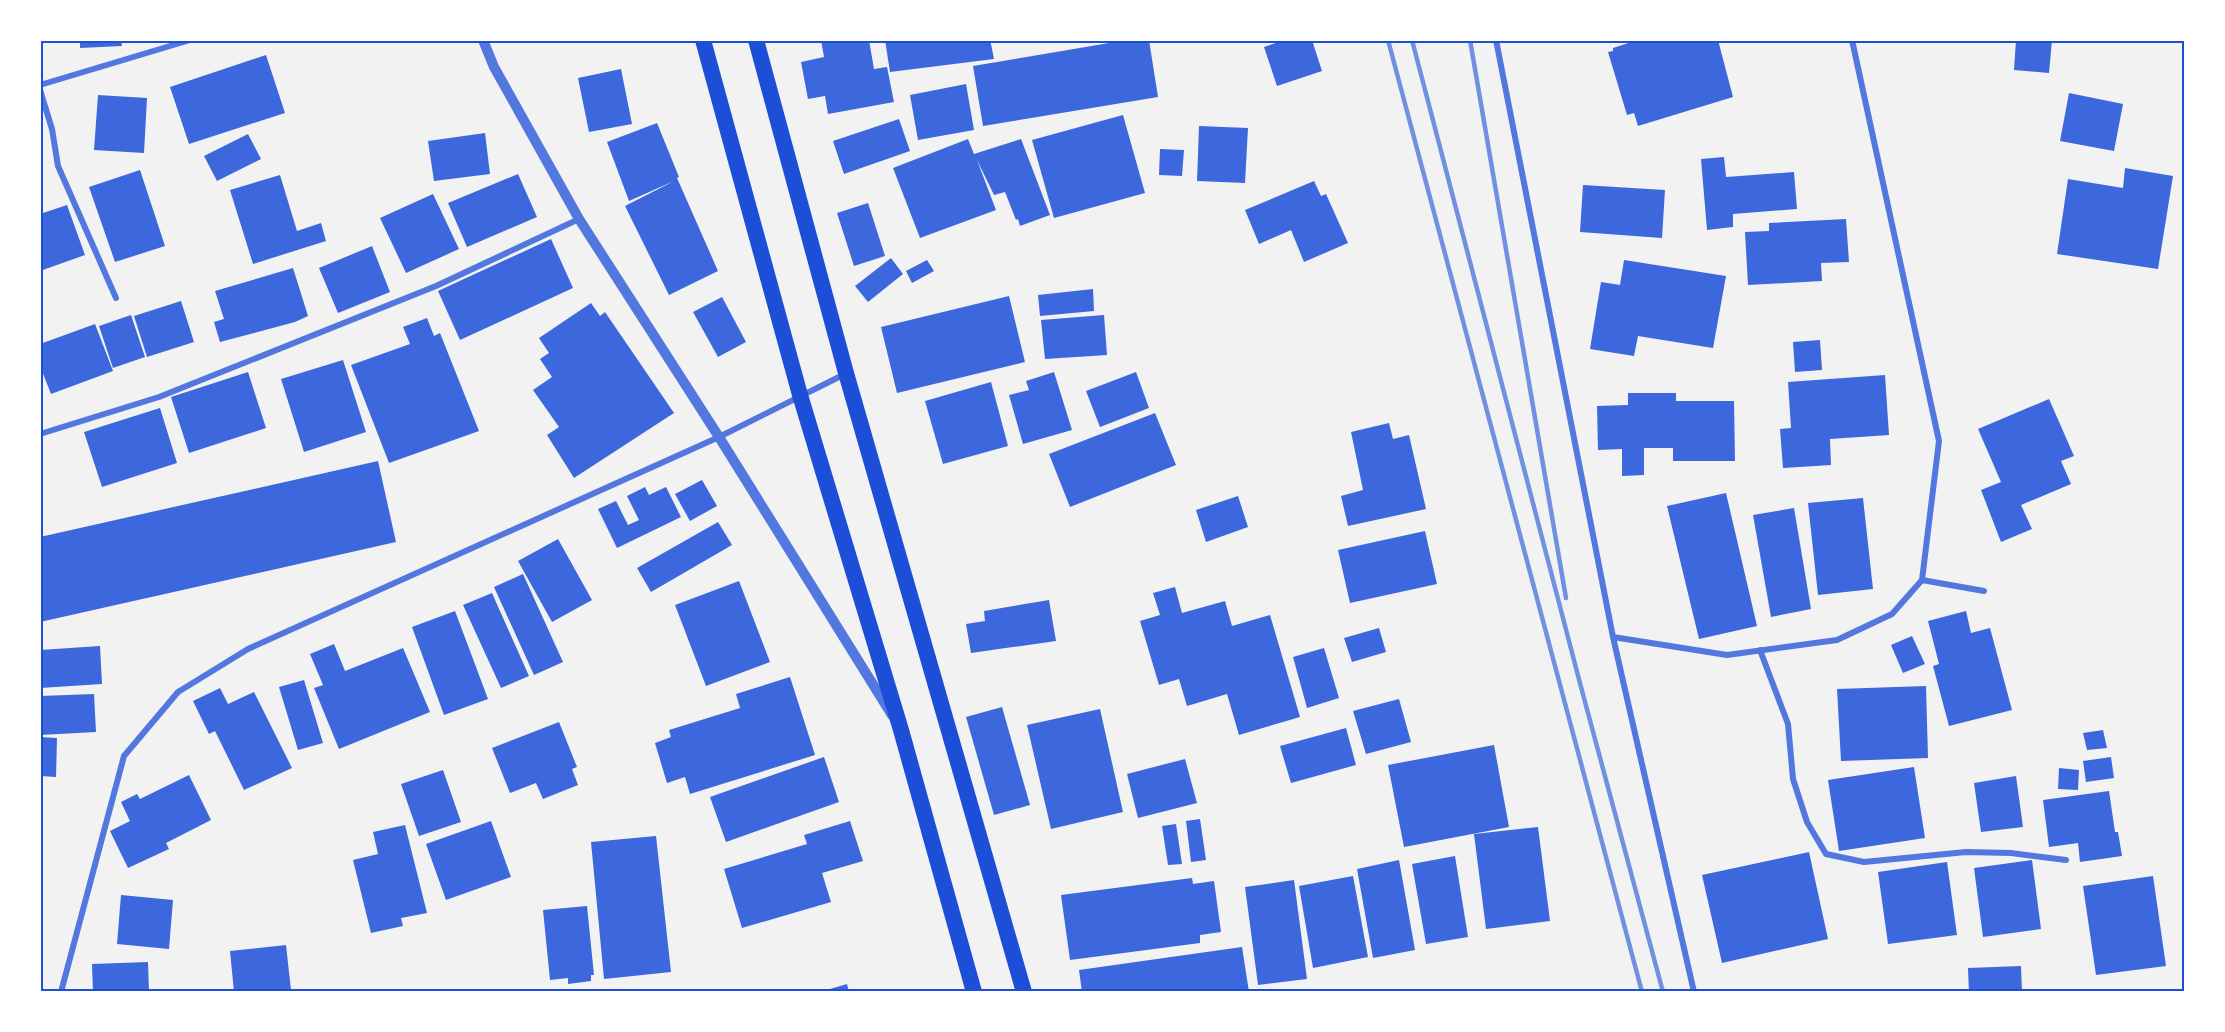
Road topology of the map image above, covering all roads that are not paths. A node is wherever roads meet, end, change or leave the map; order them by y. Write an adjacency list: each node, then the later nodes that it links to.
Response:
1 (190, 40): 7 (street)
2 (483, 40): 9 (street)
3 (703, 40): 12 (highway)
4 (756, 40): 11 (highway)
5 (1496, 40): 17 (street)
6 (1852, 40): 15 (street)
7 (40, 85)
8 (40, 90): 10 (street)
9 (579, 219): 13 (street); 14 (street)
10 (116, 298)
11 (846, 373): 12 (street); 23 (highway)
12 (800, 395): 14 (street); 19 (highway)
13 (40, 434)
14 (719, 437): 19 (street); 21 (street)
15 (1922, 580): 16 (street); 18 (street)
16 (1984, 591)
17 (1612, 637): 18 (street); 24 (street)
18 (1760, 650): 20 (street)
19 (901, 730): 22 (highway)
20 (2066, 860)
21 (61, 992)
22 (974, 992)
23 (1024, 992)
24 (1694, 992)

